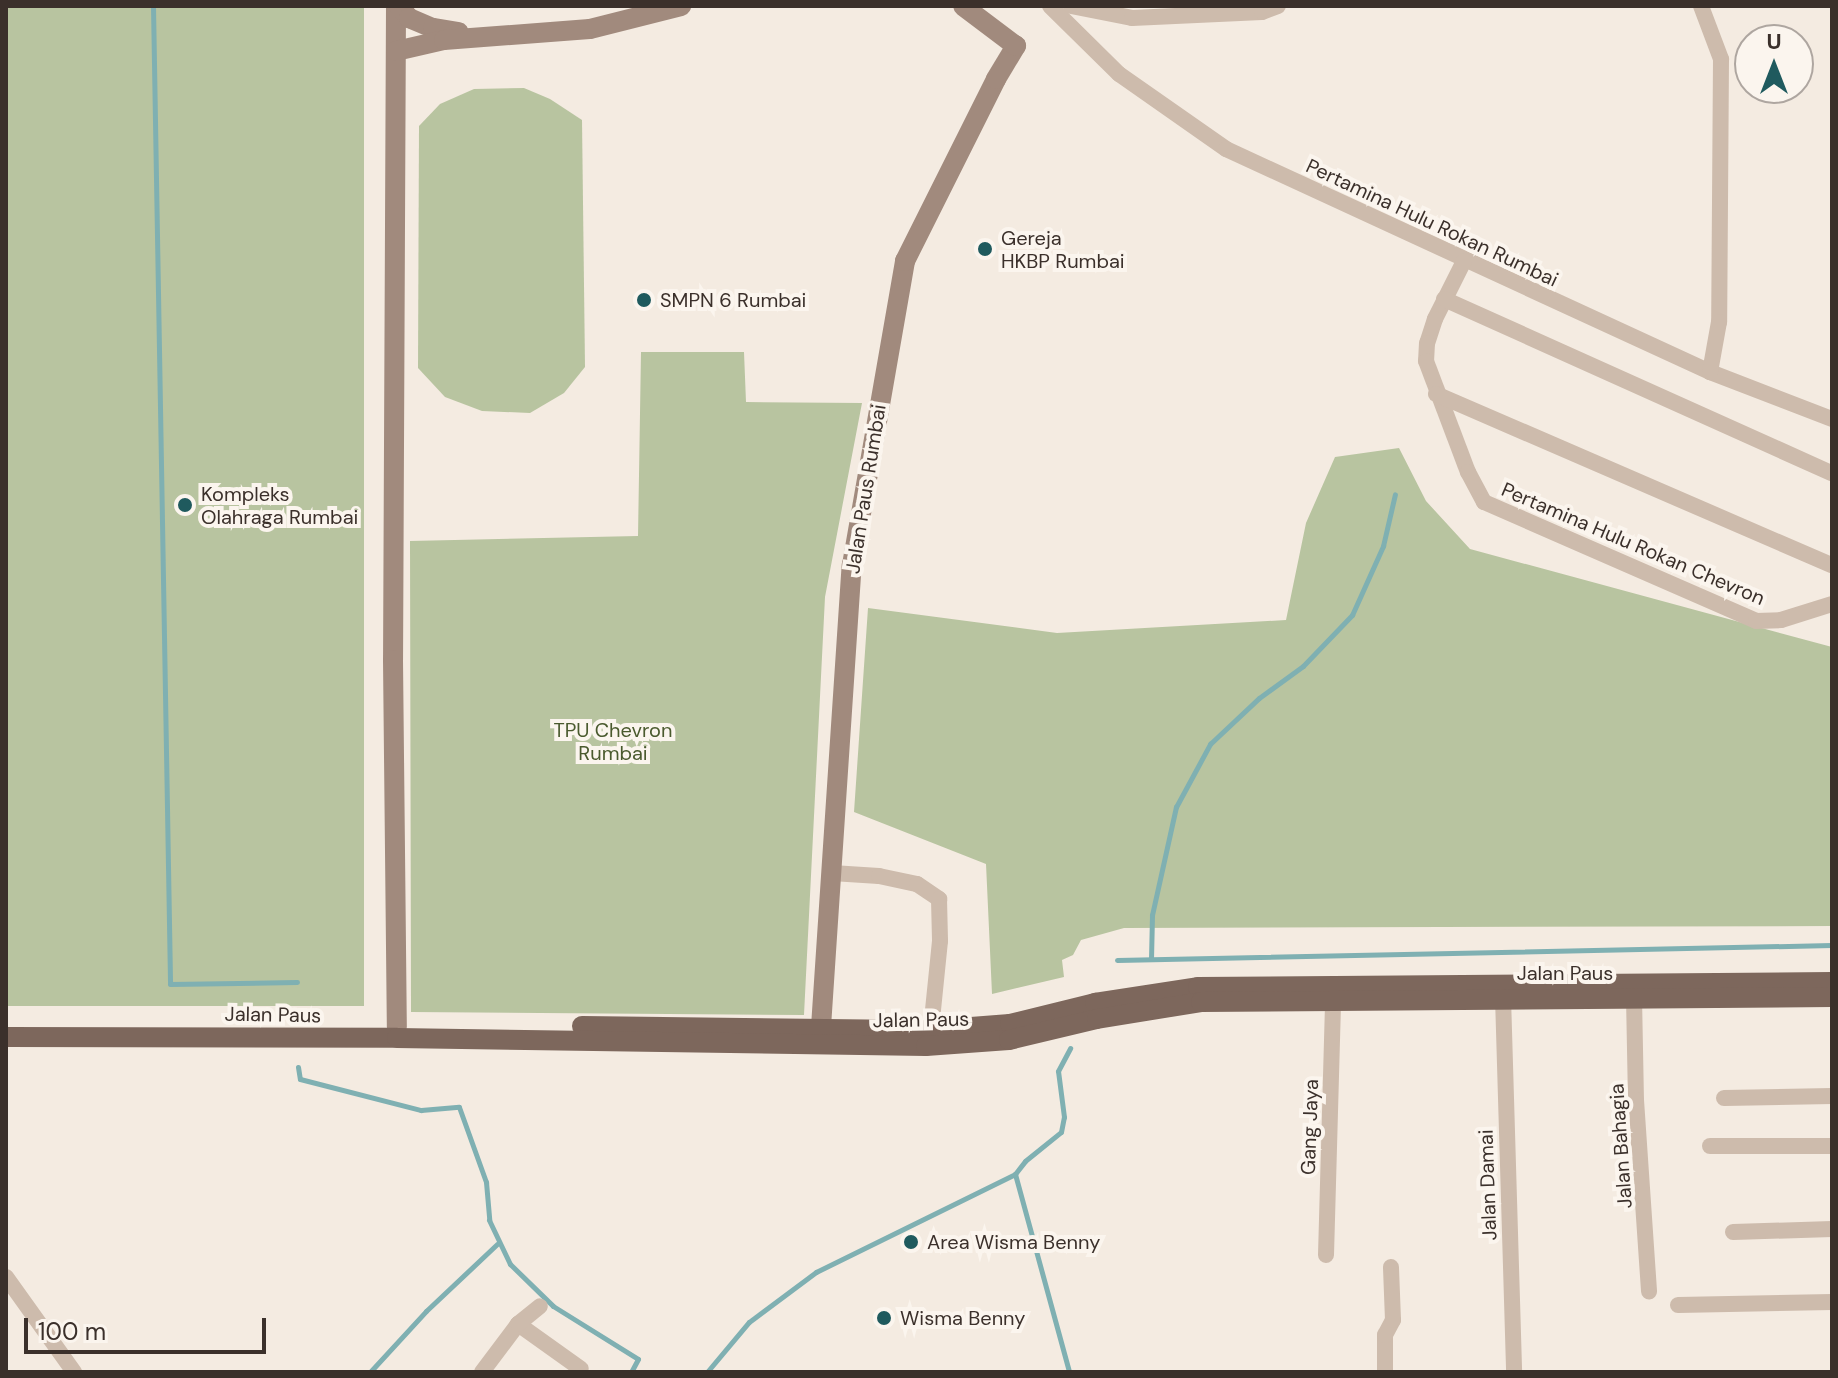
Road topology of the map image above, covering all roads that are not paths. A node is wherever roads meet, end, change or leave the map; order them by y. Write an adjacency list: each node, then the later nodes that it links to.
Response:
1 (398, 6): 8 (street); 9 (street)
2 (681, 6): 8 (street)
3 (963, 6): 18 (street, Jalan Paus Rumbai)
4 (1050, 6): 10 (street, Pertamina Hulu Rokan Rumbai)
5 (1071, 6): 6 (street)
6 (1278, 6)
7 (1701, 6): 12 (street)
8 (477, 39): 9 (street)
9 (396, 51): 27 (street)
10 (1464, 261): 11 (street, Pertamina Hulu Rokan Chevron); 12 (street, Pertamina Hulu Rokan Rumbai)
11 (1444, 299): 13 (street, Pertamina Hulu Rokan Chevron); 15 (street)
12 (1710, 372): 14 (street, Pertamina Hulu Rokan Rumbai)
13 (1436, 394): 16 (street); 17 (street, Pertamina Hulu Rokan Chevron)
14 (1832, 419)
15 (1832, 473)
16 (1832, 565)
17 (1832, 604)
18 (832, 873): 25 (street, Jalan Paus Rumbai); 26 (street)
19 (1832, 982): 26 (main road, Jalan Paus)
20 (1503, 997): 21 (main road, Jalan Paus); 23 (main road, Jalan Paus); 47 (street, Jalan Damai)
21 (1634, 997): 22 (main road, Jalan Paus); 38 (street, Jalan Bahagia)
22 (1832, 997)
23 (1333, 1001): 27 (main road, Jalan Paus); 35 (street, Gang Jaya)
24 (6, 1026): 27 (main road, Jalan Paus)
25 (821, 1027): 26 (main road, Jalan Paus); 27 (main road, Jalan Paus)
26 (931, 1030)
27 (397, 1032): 28 (main road, Jalan Paus)
28 (6, 1037)
29 (1832, 1096): 30 (street)
30 (1724, 1098)
31 (1710, 1146): 32 (street)
32 (1832, 1146)
33 (1832, 1229): 34 (street)
34 (1733, 1232)
35 (1326, 1255)
36 (1391, 1267): 46 (street)
37 (6, 1277): 44 (street)
38 (1649, 1292)
39 (1832, 1302): 40 (street)
40 (1678, 1305)
41 (540, 1306): 42 (street)
42 (518, 1324): 43 (street); 45 (street)
43 (581, 1369)
44 (74, 1372)
45 (482, 1372)
46 (1385, 1372)
47 (1514, 1372)

